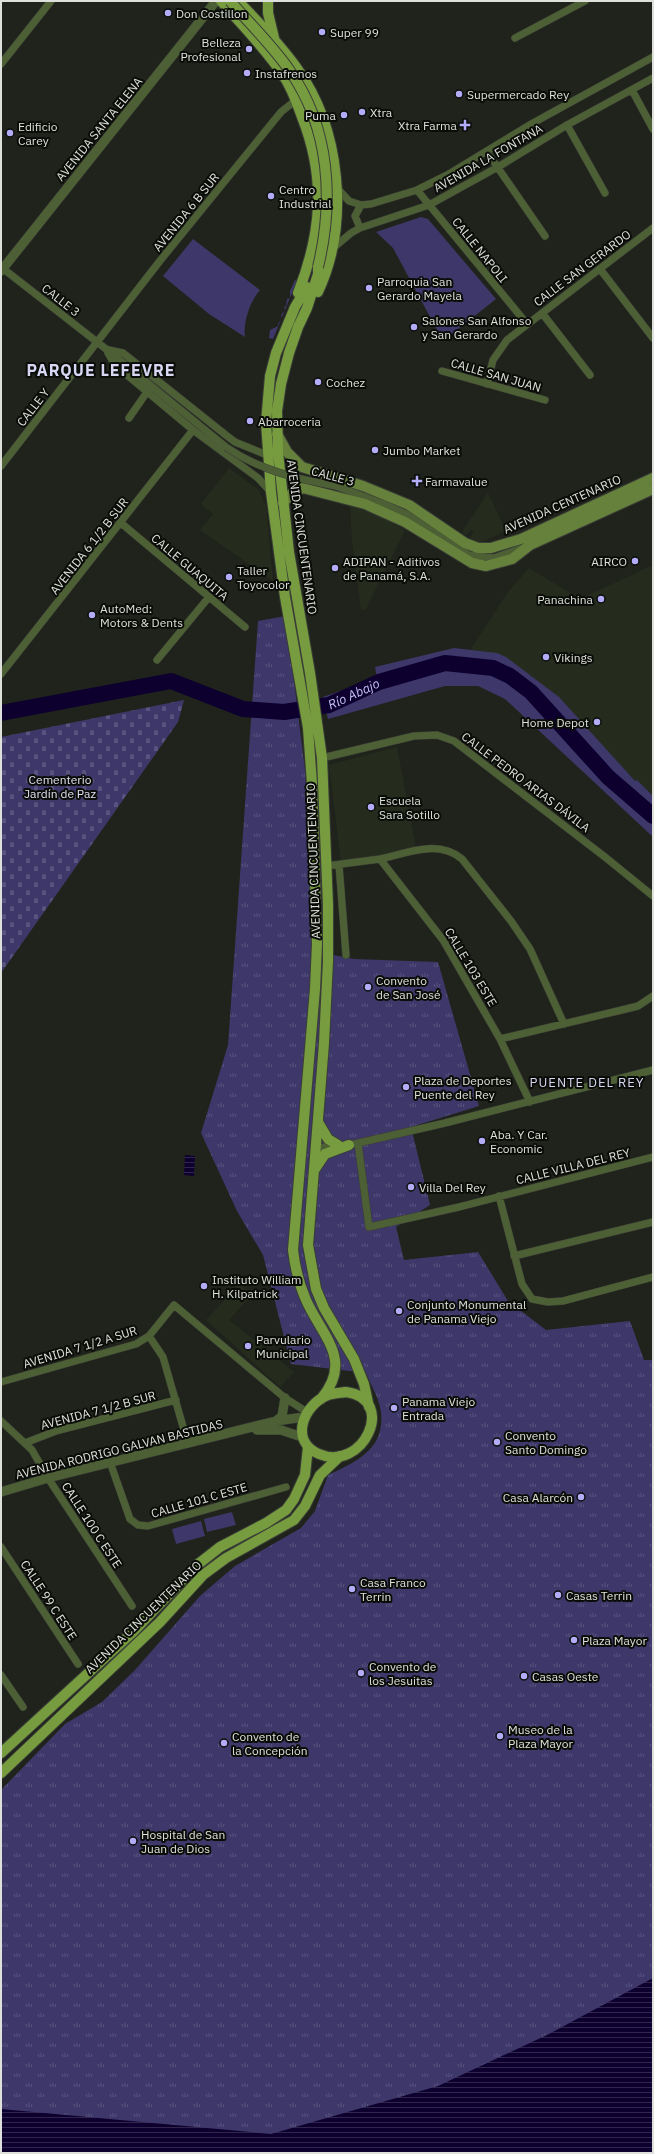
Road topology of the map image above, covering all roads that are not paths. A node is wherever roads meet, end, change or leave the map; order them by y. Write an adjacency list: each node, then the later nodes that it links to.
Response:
1 (51, 1): 11 (street)
2 (216, 1): 30 (street, AVENIDA SANTA ELENA)
3 (221, 1): 14 (main road, AVENIDA CINCUENTENARIO)
4 (230, 1): 29 (main road, AVENIDA CINCUENTENARIO, bridge)
5 (238, 1): 9 (main road, AVENIDA CINCUENTENARIO)
6 (268, 1): 9 (main road)
7 (585, 1): 8 (street)
8 (515, 38)
9 (275, 40): 15 (main road, AVENIDA CINCUENTENARIO)
10 (653, 57): 18 (street, AVENIDA LA FONTANA)
11 (1, 64)
12 (653, 78): 13 (street, AVENIDA LA FONTANA)
13 (632, 90): 16 (street, AVENIDA LA FONTANA); 17 (street)
14 (296, 100): 15 (main road); 32 (main road, AVENIDA CINCUENTENARIO); 39 (street, AVENIDA 6 B SUR)
15 (315, 101): 20 (main road, AVENIDA CINCUENTENARIO)
16 (567, 124): 19 (street, AVENIDA LA FONTANA); 22 (street)
17 (653, 129)
18 (487, 152): 19 (street); 21 (street, AVENIDA LA FONTANA)
19 (498, 167): 23 (street, AVENIDA LA FONTANA); 27 (street)
20 (336, 188): 24 (street); 28 (main road, AVENIDA CINCUENTENARIO)
21 (417, 190): 23 (street, CALLE NAPOLI); 24 (street, AVENIDA LA FONTANA)
22 (604, 193)
23 (429, 205): 25 (street, AVENIDA LA FONTANA); 35 (street, CALLE NAPOLI)
24 (361, 206): 25 (street)
25 (360, 228): 28 (street, AVENIDA LA FONTANA)
26 (653, 228): 31 (street, CALLE SAN GERARDO)
27 (545, 236)
28 (332, 249): 33 (main road, AVENIDA CINCUENTENARIO)
29 (318, 267): 32 (main road, AVENIDA CINCUENTENARIO); 33 (main road, AVENIDA CINCUENTENARIO)
30 (2, 269): 39 (street, CALLE 3)
31 (600, 269): 34 (street, CALLE SAN GERARDO); 37 (street)
32 (295, 307): 49 (main road, AVENIDA CINCUENTENARIO)
33 (307, 308): 48 (main road, AVENIDA CINCUENTENARIO)
34 (542, 313): 35 (street, CALLE SAN GERARDO); 42 (street)
35 (527, 324): 43 (street, CALLE SAN GERARDO)
36 (653, 324): 37 (street)
37 (646, 329): 38 (street)
38 (653, 338)
39 (97, 343): 40 (street, CALLE 3); 50 (street, CALLE Y)
40 (106, 349): 44 (street, CALLE 3); 49 (street, CALLE 3); 58 (street, CALLE 3, bridge)
41 (442, 371): 43 (street, CALLE SAN JUAN)
42 (590, 375)
43 (487, 384): 45 (street, CALLE SAN JUAN)
44 (147, 392): 46 (street); 47 (street, CALLE 3)
45 (545, 400)
46 (129, 418)
47 (192, 430): 55 (street, CALLE 3); 57 (street, AVENIDA 6 1/2 B SUR)
48 (277, 434): 51 (main road); 56 (main road, AVENIDA CINCUENTENARIO)
49 (267, 455): 55 (main road, AVENIDA CINCUENTENARIO)
50 (1, 466)
51 (302, 468): 52 (main road, AVENIDA CENTENARIO); 53 (main road)
52 (653, 478)
53 (303, 488): 56 (main road); 58 (main road, AVENIDA CENTENARIO)
54 (653, 489): 58 (main road, AVENIDA CENTENARIO)
55 (271, 492): 63 (main road, AVENIDA CINCUENTENARIO)
56 (283, 503): 63 (main road, AVENIDA CINCUENTENARIO)
57 (121, 523): 59 (street, CALLE GUAQUITA); 62 (street, AVENIDA 6 1/2 B SUR)
58 (530, 545)
59 (209, 597): 60 (street, CALLE GUAQUITA); 61 (street)
60 (245, 627)
61 (157, 660)
62 (1, 674)
63 (309, 701): 64 (main road, AVENIDA CINCUENTENARIO); 84 (main road, AVENIDA CINCUENTENARIO)
64 (322, 758): 67 (main road, AVENIDA CINCUENTENARIO); 68 (street, CALLE PEDRO ARIAS DÁVILA)
65 (380, 859): 66 (street); 71 (street); 72 (street, CALLE 103 ESTE)
66 (339, 864): 67 (street); 69 (street)
67 (326, 866): 75 (main road, AVENIDA CINCUENTENARIO)
68 (653, 896)
69 (346, 955)
70 (653, 996): 71 (street)
71 (564, 1024): 72 (street)
72 (500, 1040): 74 (street, CALLE 103 ESTE)
73 (653, 1070): 74 (street)
74 (530, 1102): 76 (street)
75 (317, 1120): 77 (main road); 78 (main road, AVENIDA CINCUENTENARIO)
76 (354, 1144): 77 (street); 80 (main road); 81 (street, CALLE VILLA DEL REY)
77 (338, 1145): 78 (street)
78 (316, 1148): 80 (main road, AVENIDA CINCUENTENARIO); 84 (main road)
79 (653, 1158): 81 (street, CALLE VILLA DEL REY)
80 (314, 1171): 91 (main road, AVENIDA CINCUENTENARIO)
81 (499, 1196): 83 (street)
82 (653, 1222): 83 (street)
83 (514, 1256): 85 (street)
84 (295, 1267): 89 (main road, AVENIDA CINCUENTENARIO)
85 (653, 1277)
86 (150, 1336): 87 (street, AVENIDA 7 1/2 A SUR); 88 (street, AVENIDA 7 1/2 A SUR); 90 (street)
87 (1, 1382)
88 (285, 1398): 92 (street); 94 (street)
89 (322, 1399): 91 (main road); 92 (main road)
90 (176, 1400): 97 (street, AVENIDA 7 1/2 B SUR); 98 (street)
91 (369, 1407): 100 (main road)
92 (306, 1414): 94 (street, AVENIDA RODRIGO GALVAN BASTIDAS); 96 (main road)
93 (1, 1421): 97 (street, CALLE 100 C ESTE)
94 (276, 1422): 95 (street, AVENIDA RODRIGO GALVAN BASTIDAS)
95 (243, 1430): 96 (street, AVENIDA RODRIGO GALVAN BASTIDAS); 98 (street, AVENIDA RODRIGO GALVAN BASTIDAS)
96 (302, 1437): 99 (main road)
97 (25, 1443): 102 (street, CALLE 100 C ESTE)
98 (188, 1444): 101 (street, AVENIDA RODRIGO GALVAN BASTIDAS)
99 (308, 1447): 100 (main road); 110 (main road, AVENIDA CINCUENTENARIO)
100 (340, 1456): 111 (main road, AVENIDA CINCUENTENARIO)
101 (110, 1462): 102 (street, AVENIDA RODRIGO GALVAN BASTIDAS); 103 (street, CALLE 101 C ESTE)
102 (48, 1478): 104 (street, AVENIDA RODRIGO GALVAN BASTIDAS); 106 (street, CALLE 100 C ESTE)
103 (286, 1487)
104 (1, 1492)
105 (1, 1547): 107 (street, CALLE 99 C ESTE)
106 (132, 1606)
107 (78, 1664)
108 (1, 1675): 109 (street)
109 (23, 1707)
110 (1, 1753)
111 (1, 1773)

